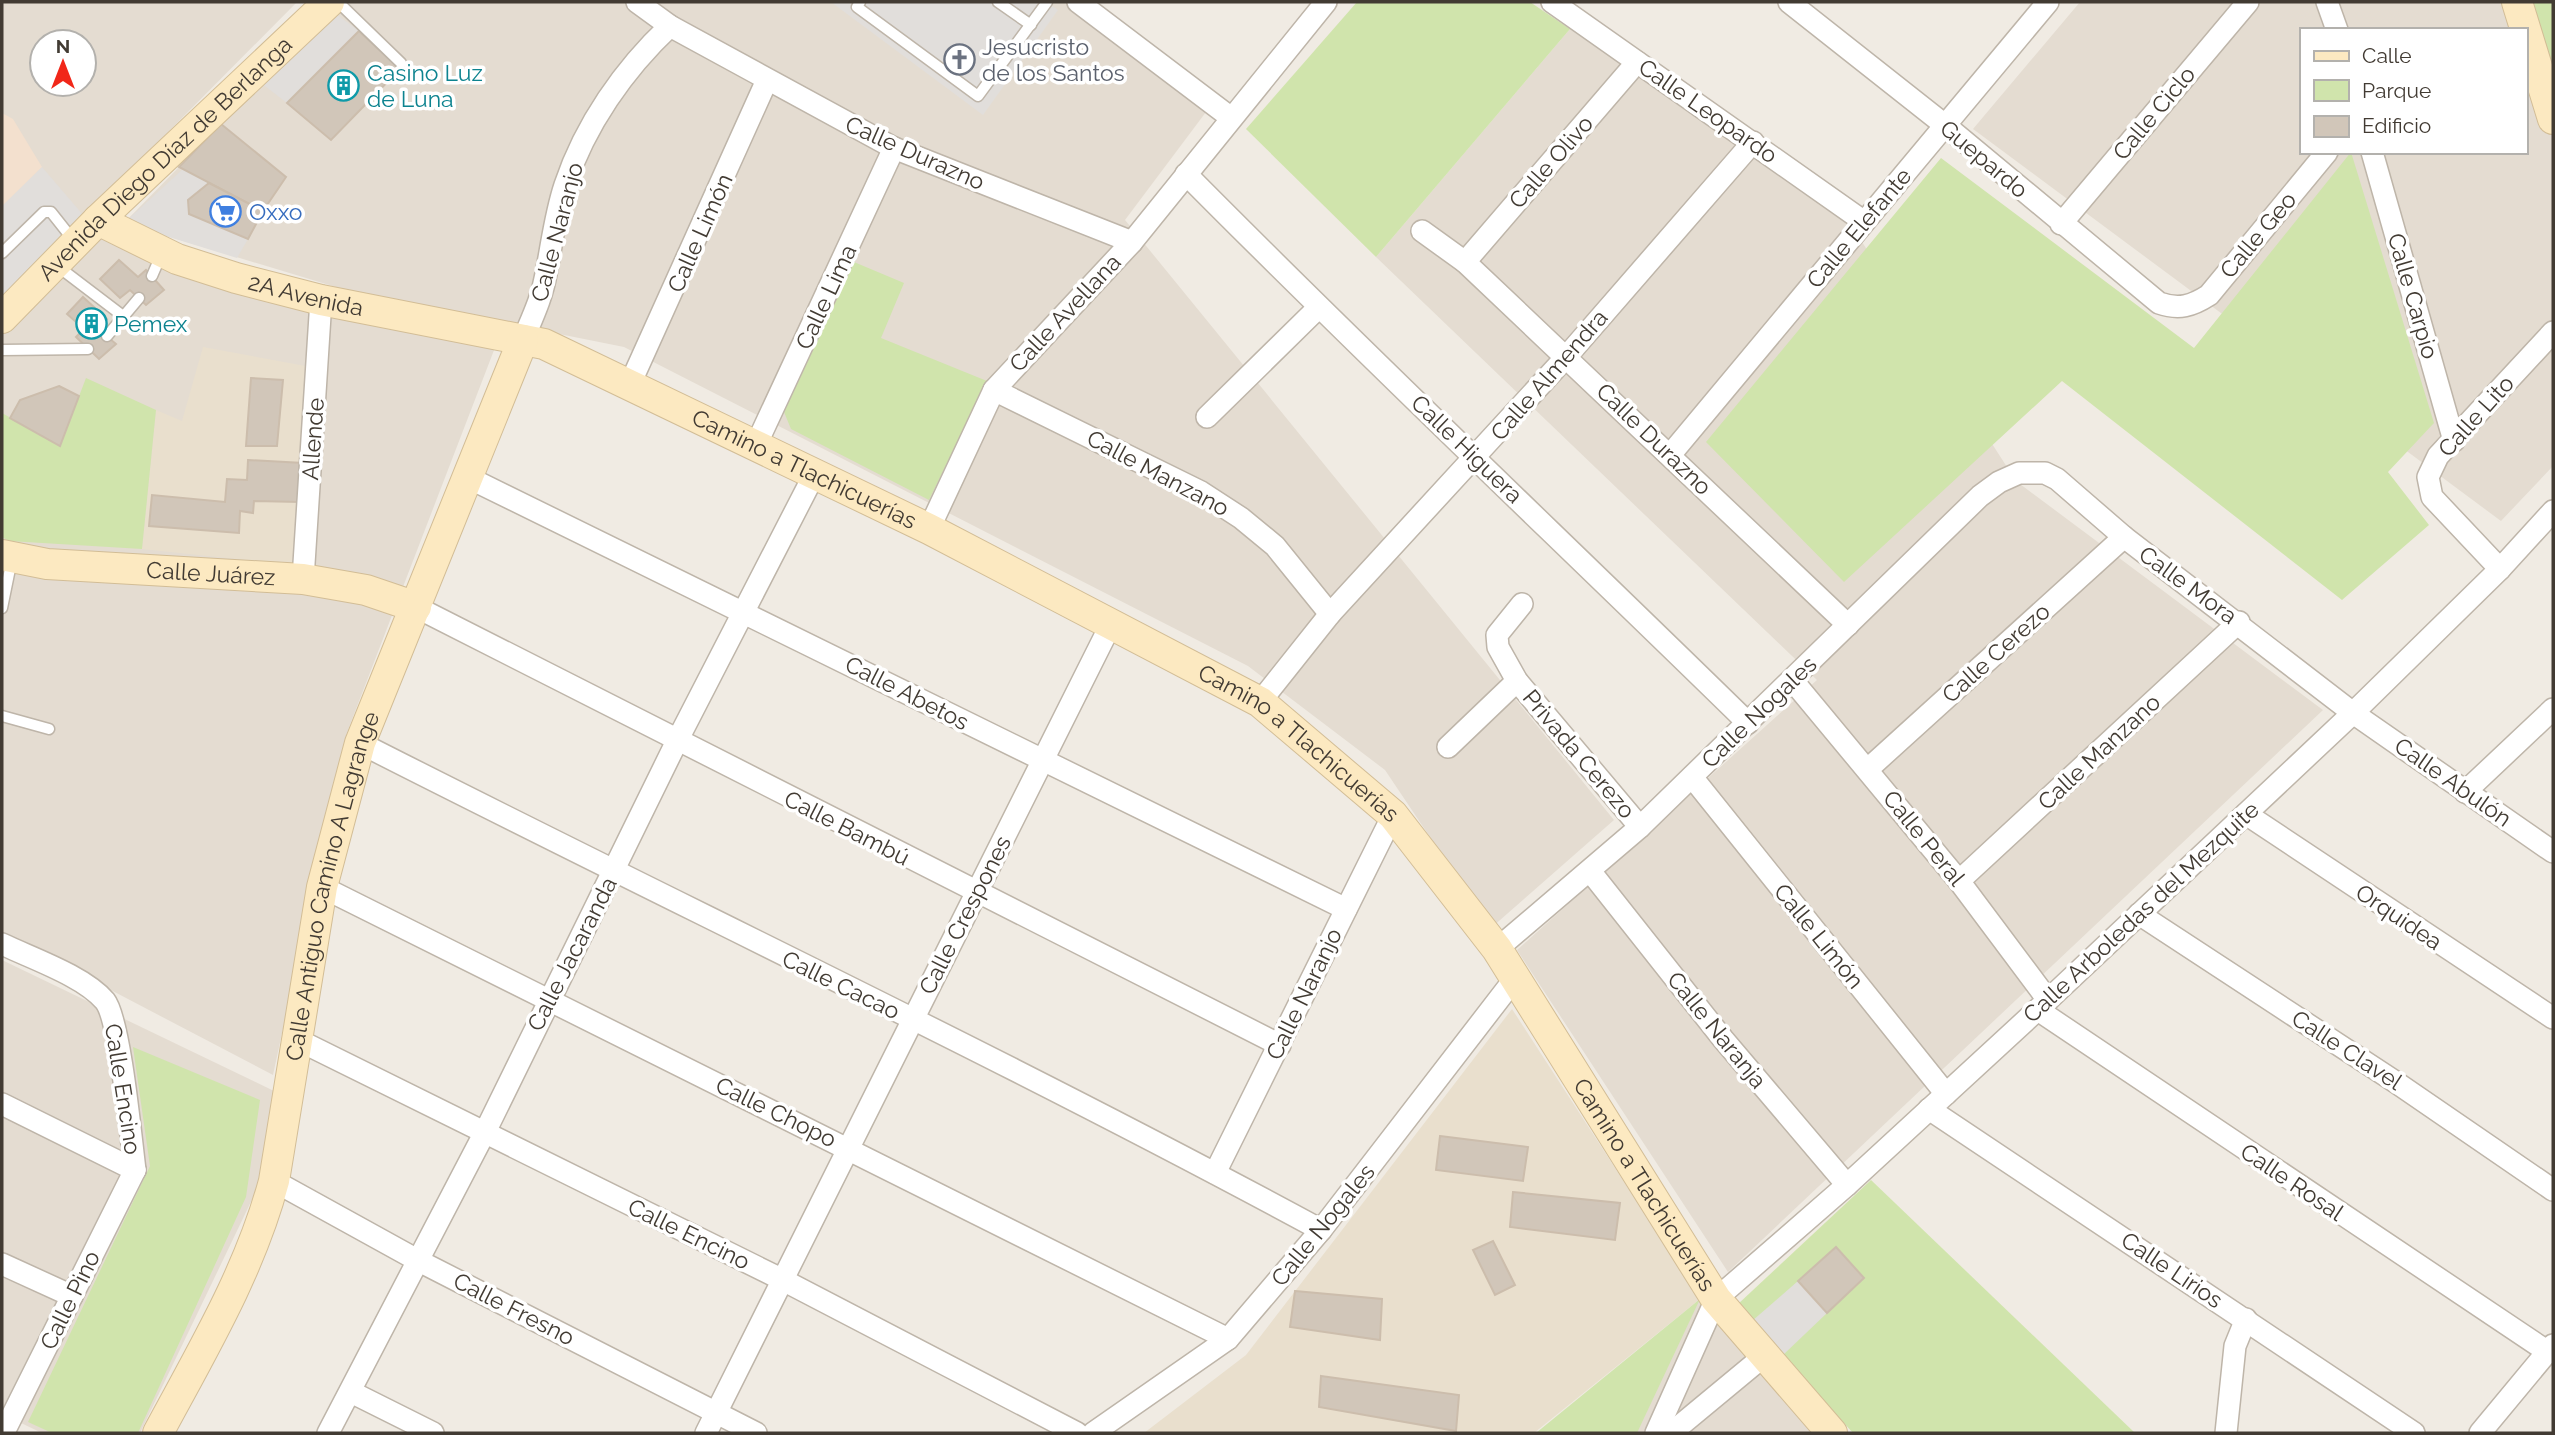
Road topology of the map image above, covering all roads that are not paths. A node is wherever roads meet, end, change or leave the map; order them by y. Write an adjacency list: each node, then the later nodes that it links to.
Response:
1 (329, 2): 31 (street, Avenida Diego Díaz de Berlanga)
2 (338, 2): 21 (lane)
3 (637, 2): 16 (street, Calle Durazno)
4 (860, 2): 15 (lane)
5 (998, 2): 15 (lane)
6 (1047, 2): 15 (lane)
7 (1078, 2): 23 (street)
8 (1326, 2): 23 (street, Calle Avellana)
9 (1552, 2): 20 (street, Calle Leopardo)
10 (1789, 2): 25 (street, Guepardo)
11 (2048, 2): 25 (street, Calle Elefante)
12 (2248, 2): 33 (street, Calle Ciclo)
13 (2327, 2): 17 (street)
14 (2517, 2): 18 (street)
15 (1031, 24)
16 (670, 26): 22 (street, Calle Durazno); 47 (street, Calle Naranjo)
17 (2336, 28)
18 (2525, 28)
19 (2527, 34): 24 (street)
20 (1637, 62): 26 (street, Calle Leopardo); 38 (street, Calle Olivo)
21 (401, 63)
22 (767, 80): 27 (street, Calle Durazno); 51 (street, Calle Limón)
23 (1230, 117): 30 (street, Calle Avellana)
24 (2553, 119)
25 (1946, 126): 32 (street, Calle Elefante); 33 (street, Guepardo)
26 (1753, 142): 32 (street, Calle Leopardo); 50 (street, Calle Almendra)
27 (894, 148): 35 (street, Calle Durazno); 55 (street, Calle Lima)
28 (2325, 154): 41 (street, Calle Geo)
29 (2373, 154): 54 (street, Calle Carpio)
30 (1186, 174): 35 (street, Calle Avellana); 42 (street, Calle Higuera)
31 (98, 220): 37 (street, Avenida Diego Díaz de Berlanga); 40 (street, 2A Avenida)
32 (1863, 221): 56 (street, Calle Elefante)
33 (2061, 224): 41 (street, Guepardo)
34 (1423, 231): 38 (street, Calle Durazno)
35 (1132, 242): 52 (street, Calle Avellana)
36 (2, 253): 37 (lane)
37 (66, 253): 43 (lane); 44 (street, Avenida Diego Díaz de Berlanga)
38 (1465, 262): 50 (street, Calle Durazno)
39 (139, 298): 43 (lane)
40 (321, 300): 47 (street, 2A Avenida); 66 (street, Allende)
41 (2183, 307)
42 (1318, 308): 53 (street); 57 (street, Calle Higuera)
43 (123, 317): 46 (lane)
44 (2, 318)
45 (2553, 332): 54 (street, Calle Lito)
46 (107, 336)
47 (523, 340): 51 (street, Camino a Tlachicuerías); 60 (street, Calle Antiguo Camino A Lagrange)
48 (88, 349): 49 (lane)
49 (2, 350)
50 (1567, 356): 56 (street, Calle Durazno); 57 (street, Calle Almendra)
51 (630, 384): 55 (street, Camino a Tlachicuerías)
52 (994, 390): 62 (street, Calle Avellana); 71 (street, Calle Manzano)
53 (1207, 416)
54 (2454, 441): 65 (street, Calle Lito)
55 (756, 445): 58 (street, Camino a Tlachicuerías)
56 (1670, 455): 74 (street, Calle Durazno)
57 (1477, 457): 71 (street, Calle Almendra); 81 (street, Calle Higuera)
58 (815, 473): 62 (street, Camino a Tlachicuerías); 70 (street, Calle Jacaranda)
59 (2019, 473): 63 (street, Calle Mora); 74 (street, Calle Nogales)
60 (467, 477): 68 (street, Calle Antiguo Camino A Lagrange); 70 (street, Calle Abetos)
61 (2553, 511): 65 (street, Calle Arboledas del Mezquite)
62 (929, 529): 72 (street, Camino a Tlachicuerías)
63 (2123, 537): 73 (street, Calle Mora); 87 (street, Calle Cerezo)
64 (7, 557): 66 (street, Calle Juárez); 69 (lane)
65 (2500, 569): 79 (street, Calle Arboledas del Mezquite)
66 (303, 579): 68 (street, Calle Juárez)
67 (1522, 604): 75 (street, Privada Cerezo)
68 (416, 607): 83 (street, Calle Bambú); 84 (street, Calle Antiguo Camino A Lagrange)
69 (2, 608)
70 (743, 611): 83 (street, Calle Jacaranda); 86 (street, Calle Abetos)
71 (1330, 614): 77 (street, Calle Almendra)
72 (1112, 622): 77 (street, Camino a Tlachicuerías); 86 (street, Calle Crespones)
73 (2239, 622): 79 (street, Calle Mora); 96 (street, Calle Manzano)
74 (1849, 625): 76 (street, Calle Nogales)
75 (1517, 681): 85 (street, Privada Cerezo); 92 (street, Privada Cerezo)
76 (1793, 681): 81 (street, Calle Nogales); 87 (street, Calle Peral)
77 (1260, 702): 91 (street, Camino a Tlachicuerías)
78 (2553, 709): 89 (street)
79 (2353, 712): 89 (street, Calle Abulón); 90 (street, Calle Arboledas del Mezquite)
80 (2, 716): 82 (lane)
81 (1748, 723): 88 (street, Calle Nogales)
82 (49, 729)
83 (677, 741): 94 (street, Calle Jacaranda); 98 (street, Calle Bambú)
84 (359, 743): 94 (street, Calle Cacao); 97 (street, Calle Antiguo Camino A Lagrange)
85 (1448, 747)
86 (1041, 762): 98 (street, Calle Crespones); 99 (street, Calle Abetos)
87 (1868, 769): 96 (street, Calle Peral)
88 (1692, 777): 92 (street, Calle Nogales); 110 (street, Calle Limón)
89 (2465, 792): 93 (street, Calle Abulón)
90 (2246, 814): 100 (street, Calle Arboledas del Mezquite); 106 (street, Orquidea)
91 (1393, 815): 99 (street, Calle Naranjo); 102 (street, Camino a Tlachicuerías)
92 (1640, 827): 95 (street, Calle Nogales)
93 (2553, 852)
94 (613, 872): 104 (street, Calle Jacaranda); 107 (street, Calle Cacao)
95 (1590, 872): 102 (street, Calle Nogales); 118 (street, Calle Naranja)
96 (1959, 881): 105 (street, Calle Peral)
97 (322, 887): 104 (street, Calle Chopo); 108 (street, Calle Antiguo Camino A Lagrange)
98 (976, 894): 107 (street, Calle Crespones); 109 (street, Calle Bambú)
99 (1346, 909): 109 (street, Calle Naranjo)
100 (2139, 914): 105 (street, Calle Arboledas del Mezquite); 119 (street, Calle Clavel)
101 (2, 944): 115 (street, Calle Encino)
102 (1497, 949): 103 (street, Camino a Tlachicuerías)
103 (1516, 977): 120 (street, Calle Nogales); 125 (street, Camino a Tlachicuerías)
104 (548, 1001): 113 (street, Calle Jacaranda); 114 (street, Calle Chopo)
105 (2043, 1005): 110 (street, Calle Arboledas del Mezquite); 128 (street, Calle Rosal)
106 (2553, 1018)
107 (912, 1019): 114 (street, Calle Crespones); 116 (street, Calle Cacao)
108 (299, 1040): 113 (street, Calle Encino); 117 (street, Calle Antiguo Camino A Lagrange)
109 (1279, 1045): 116 (street, Calle Naranjo)
110 (1946, 1094): 112 (street, Calle Arboledas del Mezquite)
111 (2, 1104): 115 (street)
112 (1929, 1108): 118 (street, Calle Arboledas del Mezquite); 126 (street, Calle Lirios)
113 (485, 1132): 121 (street, Calle Jacaranda); 123 (street, Calle Encino)
114 (847, 1146): 123 (street, Calle Crespones); 127 (street, Calle Chopo)
115 (135, 1170): 124 (street, Calle Pino)
116 (1215, 1173): 120 (street, Calle Cacao)
117 (274, 1181): 121 (street, Calle Fresno); 133 (street, Calle Antiguo Camino A Lagrange)
118 (1847, 1185): 125 (street, Calle Arboledas del Mezquite)
119 (2553, 1190)
120 (1321, 1230): 127 (street, Calle Nogales)
121 (419, 1261): 130 (street, Calle Jacaranda); 131 (street, Calle Fresno)
122 (2, 1264): 124 (street)
123 (780, 1279): 131 (street, Calle Crespones); 138 (street, Calle Encino)
124 (72, 1296): 132 (street, Calle Pino)
125 (1716, 1299): 129 (street, Camino a Tlachicuerías); 140 (street)
126 (2246, 1319): 143 (street); 144 (street, Calle Lirios)
127 (1228, 1339): 139 (street, Calle Nogales)
128 (2550, 1348): 145 (street)
129 (1763, 1356): 141 (street); 142 (street, Camino a Tlachicuerías)
130 (351, 1392): 134 (street, Calle Jacaranda); 135 (street)
131 (716, 1414): 136 (street, Calle Crespones); 137 (street, Calle Fresno)
132 (6, 1431)
133 (158, 1433)
134 (328, 1433)
135 (433, 1433)
136 (706, 1433)
137 (756, 1433)
138 (1077, 1433)
139 (1093, 1433)
140 (1656, 1433)
141 (1671, 1433)
142 (1832, 1433)
143 (2226, 1433)
144 (2414, 1433)
145 (2480, 1433)

